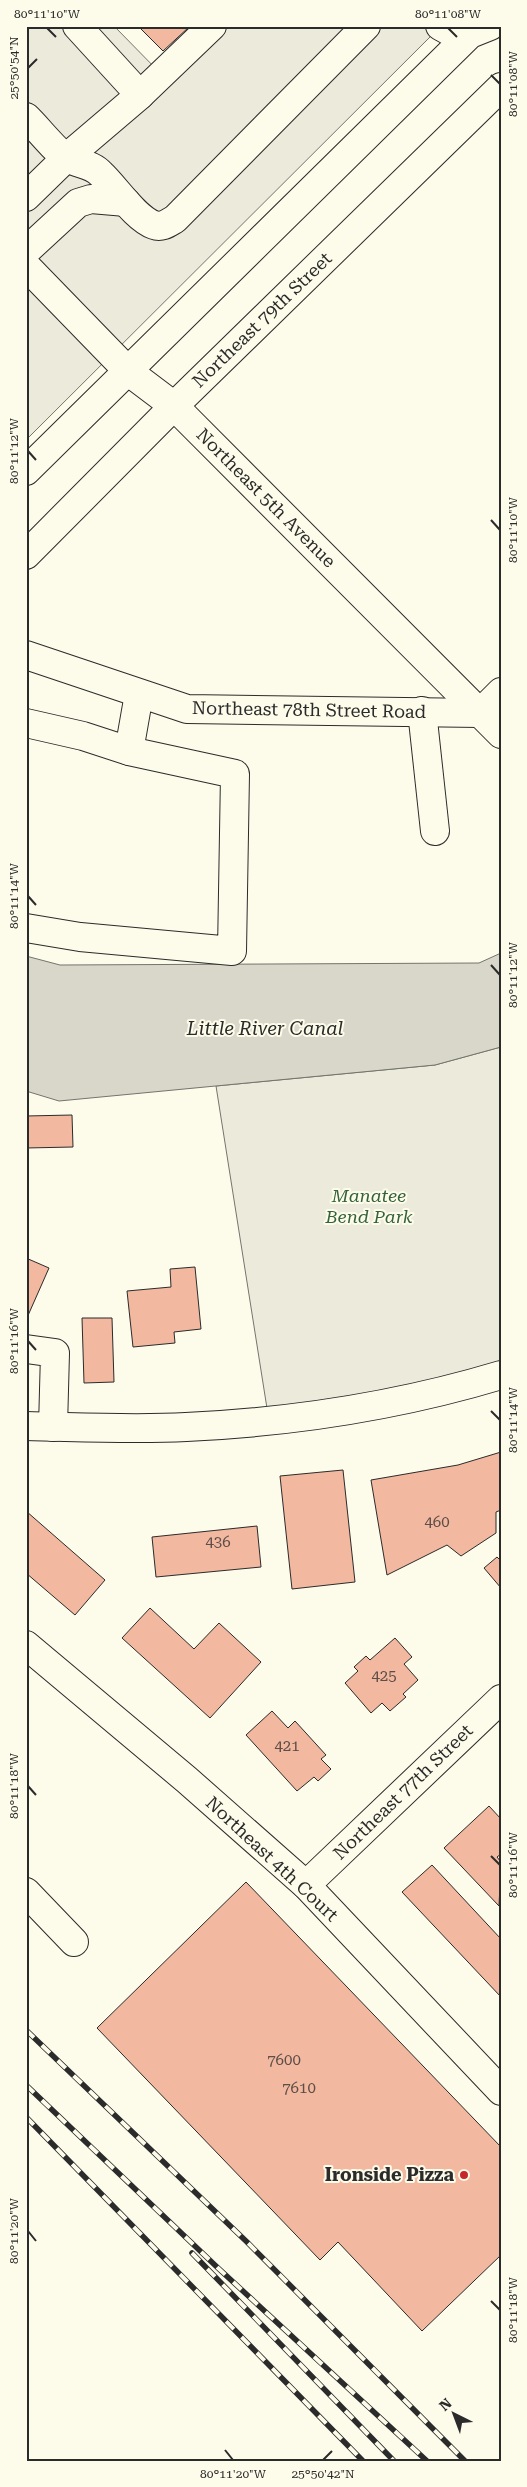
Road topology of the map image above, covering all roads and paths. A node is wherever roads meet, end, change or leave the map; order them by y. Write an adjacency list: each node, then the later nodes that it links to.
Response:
1 (77, 26): 6 (street)
2 (212, 26): 6 (street)
3 (366, 26): 10 (street)
4 (466, 28): 13 (street)
5 (501, 87): 14 (street, Northeast 79th Street)
6 (140, 95): 8 (street)
7 (26, 117): 8 (street)
8 (66, 158): 9 (street); 10 (street)
9 (26, 197)
10 (126, 202): 11 (street)
11 (26, 251)
12 (26, 266): 13 (street, Northeast 5th Avenue)
13 (129, 372): 14 (street, Northeast 5th Avenue); 15 (street)
14 (174, 406): 16 (street, Northeast 79th Street); 21 (street, Northeast 5th Avenue)
15 (26, 471)
16 (26, 555)
17 (26, 655): 19 (street, Northeast 78th Street Road)
18 (501, 692): 21 (street)
19 (139, 694): 20 (street, Northeast 78th Street Road); 24 (street)
20 (422, 711): 21 (street, Northeast 78th Street Road); 25 (street)
21 (480, 713): 23 (street, Northeast 5th Avenue)
22 (26, 723): 24 (street)
23 (501, 734)
24 (128, 750): 26 (street)
25 (435, 831)
26 (26, 928)
27 (26, 1349): 29 (street)
28 (501, 1374): 29 (street)
29 (39, 1426)
30 (26, 1645): 32 (street, Northeast 4th Court)
31 (501, 1699): 32 (street, Northeast 77th Street)
32 (306, 1885): 35 (street, Northeast 4th Court)
33 (26, 1892): 34 (street)
34 (74, 1942)
35 (501, 2090)

